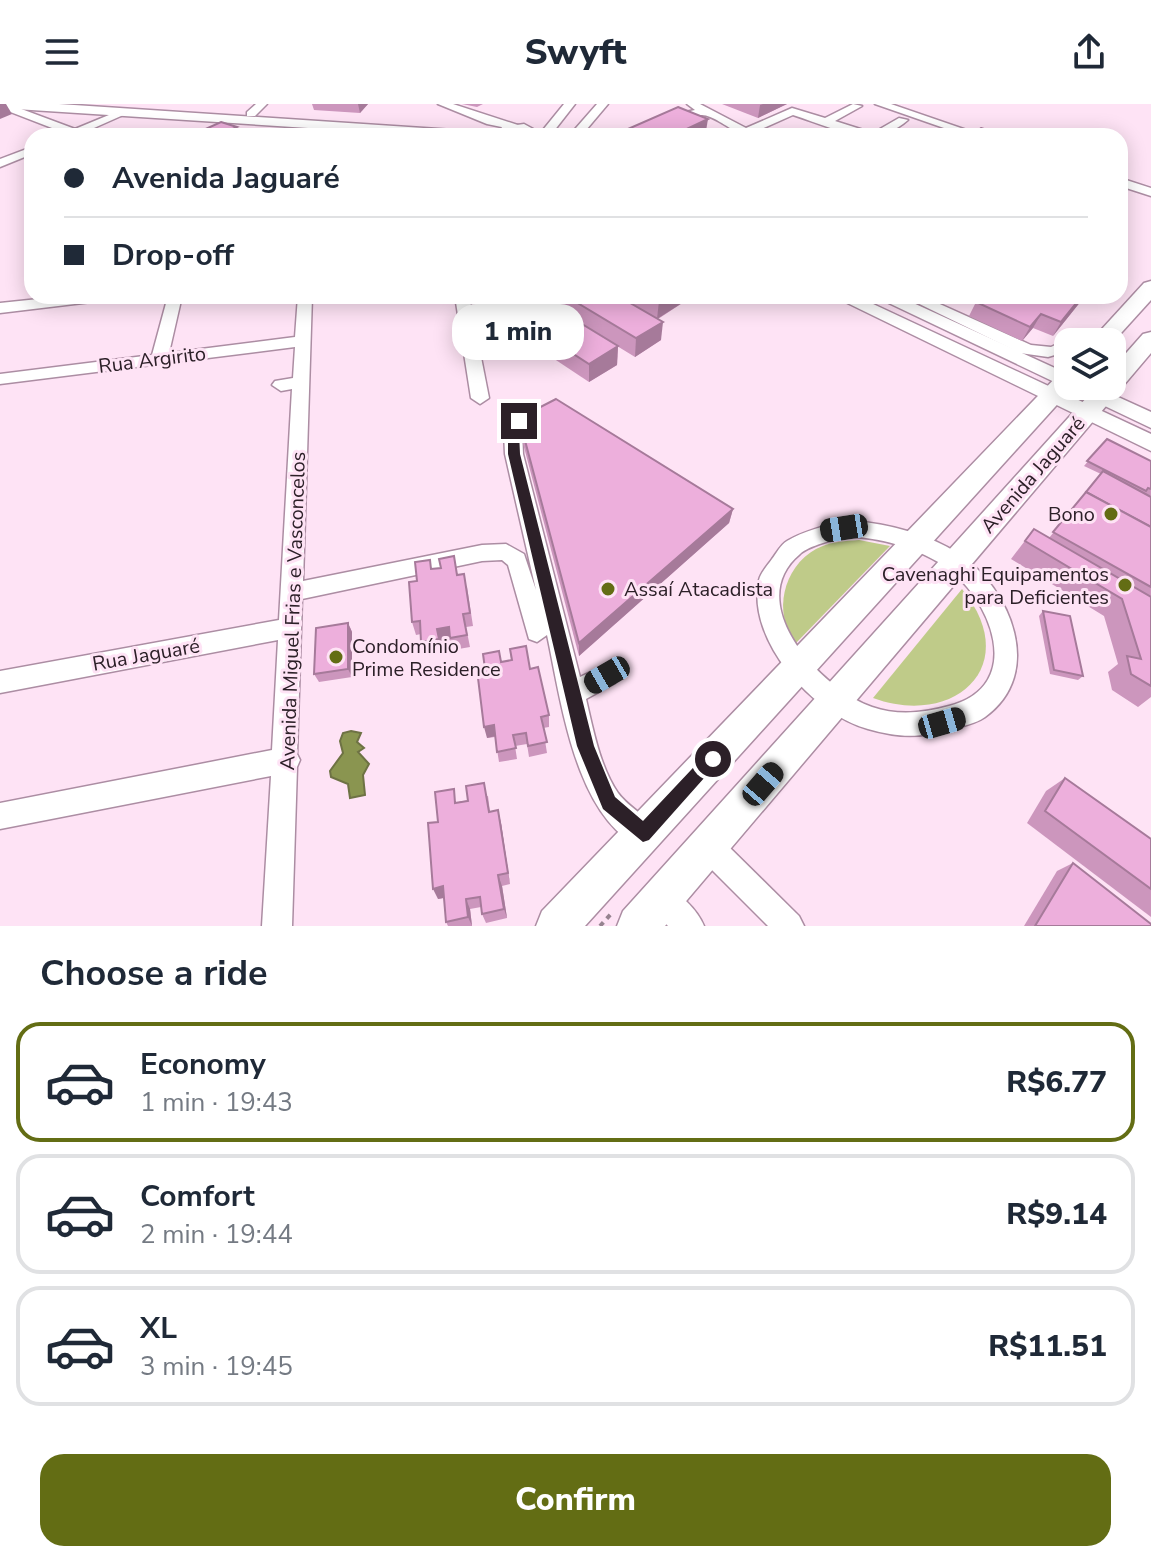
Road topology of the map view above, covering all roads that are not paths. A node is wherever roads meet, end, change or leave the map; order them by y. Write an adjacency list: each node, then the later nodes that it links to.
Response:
1 (0, 104): 10 (main road)
2 (91, 104): 11 (main road)
3 (262, 104): 13 (street)
4 (443, 104): 14 (street)
5 (570, 104): 15 (street)
6 (603, 104): 26 (street)
7 (691, 104): 12 (street)
8 (880, 104): 32 (street)
9 (857, 106): 17 (street)
10 (23, 107): 11 (main road); 19 (street)
11 (134, 108): 13 (main road); 20 (street); 21 (main road)
12 (702, 112): 27 (street); 28 (street)
13 (251, 114): 18 (main road)
14 (469, 115): 18 (main road); 23 (street)
15 (558, 120): 24 (street); 25 (street)
16 (903, 120): 31 (street)
17 (827, 121): 29 (street); 30 (street)
18 (459, 127): 22 (main road)
19 (63, 128)
20 (91, 128)
21 (305, 128)
22 (469, 128)
23 (507, 128)
24 (535, 128)
25 (535, 128)
26 (582, 128)
27 (645, 128)
28 (730, 128)
29 (754, 128)
30 (848, 128)
31 (888, 128)
32 (954, 128)
33 (24, 153): 34 (street)
34 (0, 163)
35 (1128, 184): 36 (street)
36 (1136, 187): 37 (street); 38 (street)
37 (1151, 192)
38 (1128, 194)
39 (1151, 287): 48 (highway)
40 (36, 304): 47 (street)
41 (173, 304): 52 (street)
42 (305, 304): 50 (street, Avenida Miguel Frias e Vasconcelos)
43 (463, 304): 58 (street)
44 (862, 304): 56 (main road)
45 (899, 304): 55 (main road)
46 (928, 304): 51 (street)
47 (0, 308)
48 (1114, 328)
49 (1151, 339): 53 (highway, Avenida Jaguaré)
50 (304, 341): 52 (street, Rua Argirito); 67 (street, Avenida Miguel Frias e Vasconcelos)
51 (1054, 352)
52 (159, 359): 54 (street, Rua Argirito)
53 (1126, 368)
54 (0, 379)
55 (1054, 379)
56 (1054, 380)
57 (1054, 397): 65 (highway, Avenida Jaguaré)
58 (480, 398)
59 (1098, 400): 66 (highway, Avenida Jaguaré)
60 (1107, 400): 64 (main road)
61 (1111, 400): 63 (main road)
62 (519, 421): 73 (street)
63 (1151, 421)
64 (1151, 443)
65 (916, 541): 66 (street); 70 (highway, Avenida Jaguaré); 70 (street)
66 (955, 564): 74 (highway, Avenida Jaguaré); 74 (street)
67 (293, 592): 68 (street, Avenida Miguel Frias e Vasconcelos); 69 (street)
68 (291, 628): 72 (street, Rua Jaguaré); 75 (street, Avenida Miguel Frias e Vasconcelos)
69 (537, 632)
70 (796, 669): 74 (street); 77 (highway, Avenida Jaguaré)
71 (607, 675): 73 (street)
72 (0, 682)
73 (573, 693): 77 (street)
74 (835, 701): 78 (highway, Avenida Jaguaré)
75 (287, 760): 76 (street); 80 (street, Avenida Miguel Frias e Vasconcelos)
76 (0, 816)
77 (643, 834): 81 (highway, Avenida Jaguaré)
78 (708, 846): 79 (highway, Avenida Jaguaré); 83 (street)
79 (650, 913): 82 (street)
80 (277, 926)
81 (557, 926)
82 (689, 926)
83 (789, 926)

